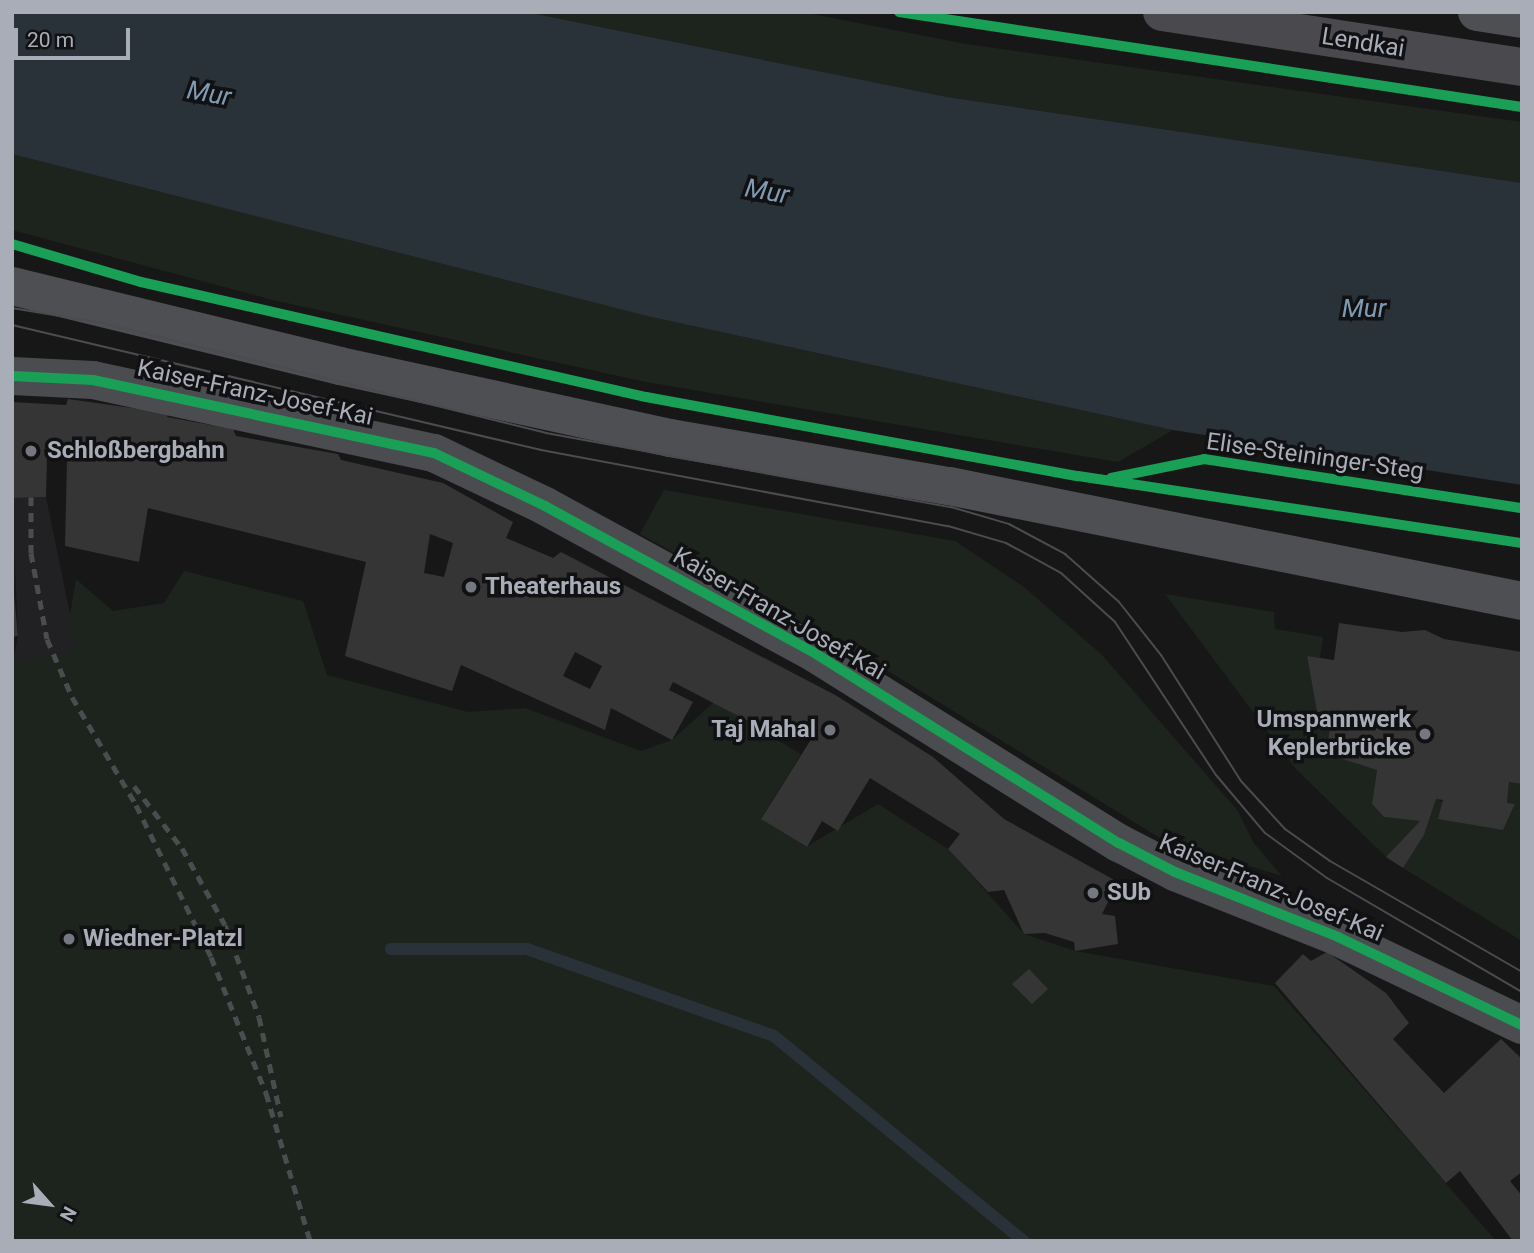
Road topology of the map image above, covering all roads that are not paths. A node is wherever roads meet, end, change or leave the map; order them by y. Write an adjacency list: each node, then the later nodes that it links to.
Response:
1 (1162, 12): 4 (main road, Lendkai)
2 (1477, 12): 3 (main road)
3 (1522, 19)
4 (1522, 67)
5 (12, 286): 7 (main road, Kaiser-Franz-Josef-Kai)
6 (12, 376): 8 (street, Kaiser-Franz-Josef-Kai)
7 (1522, 601)
8 (1522, 1025)

